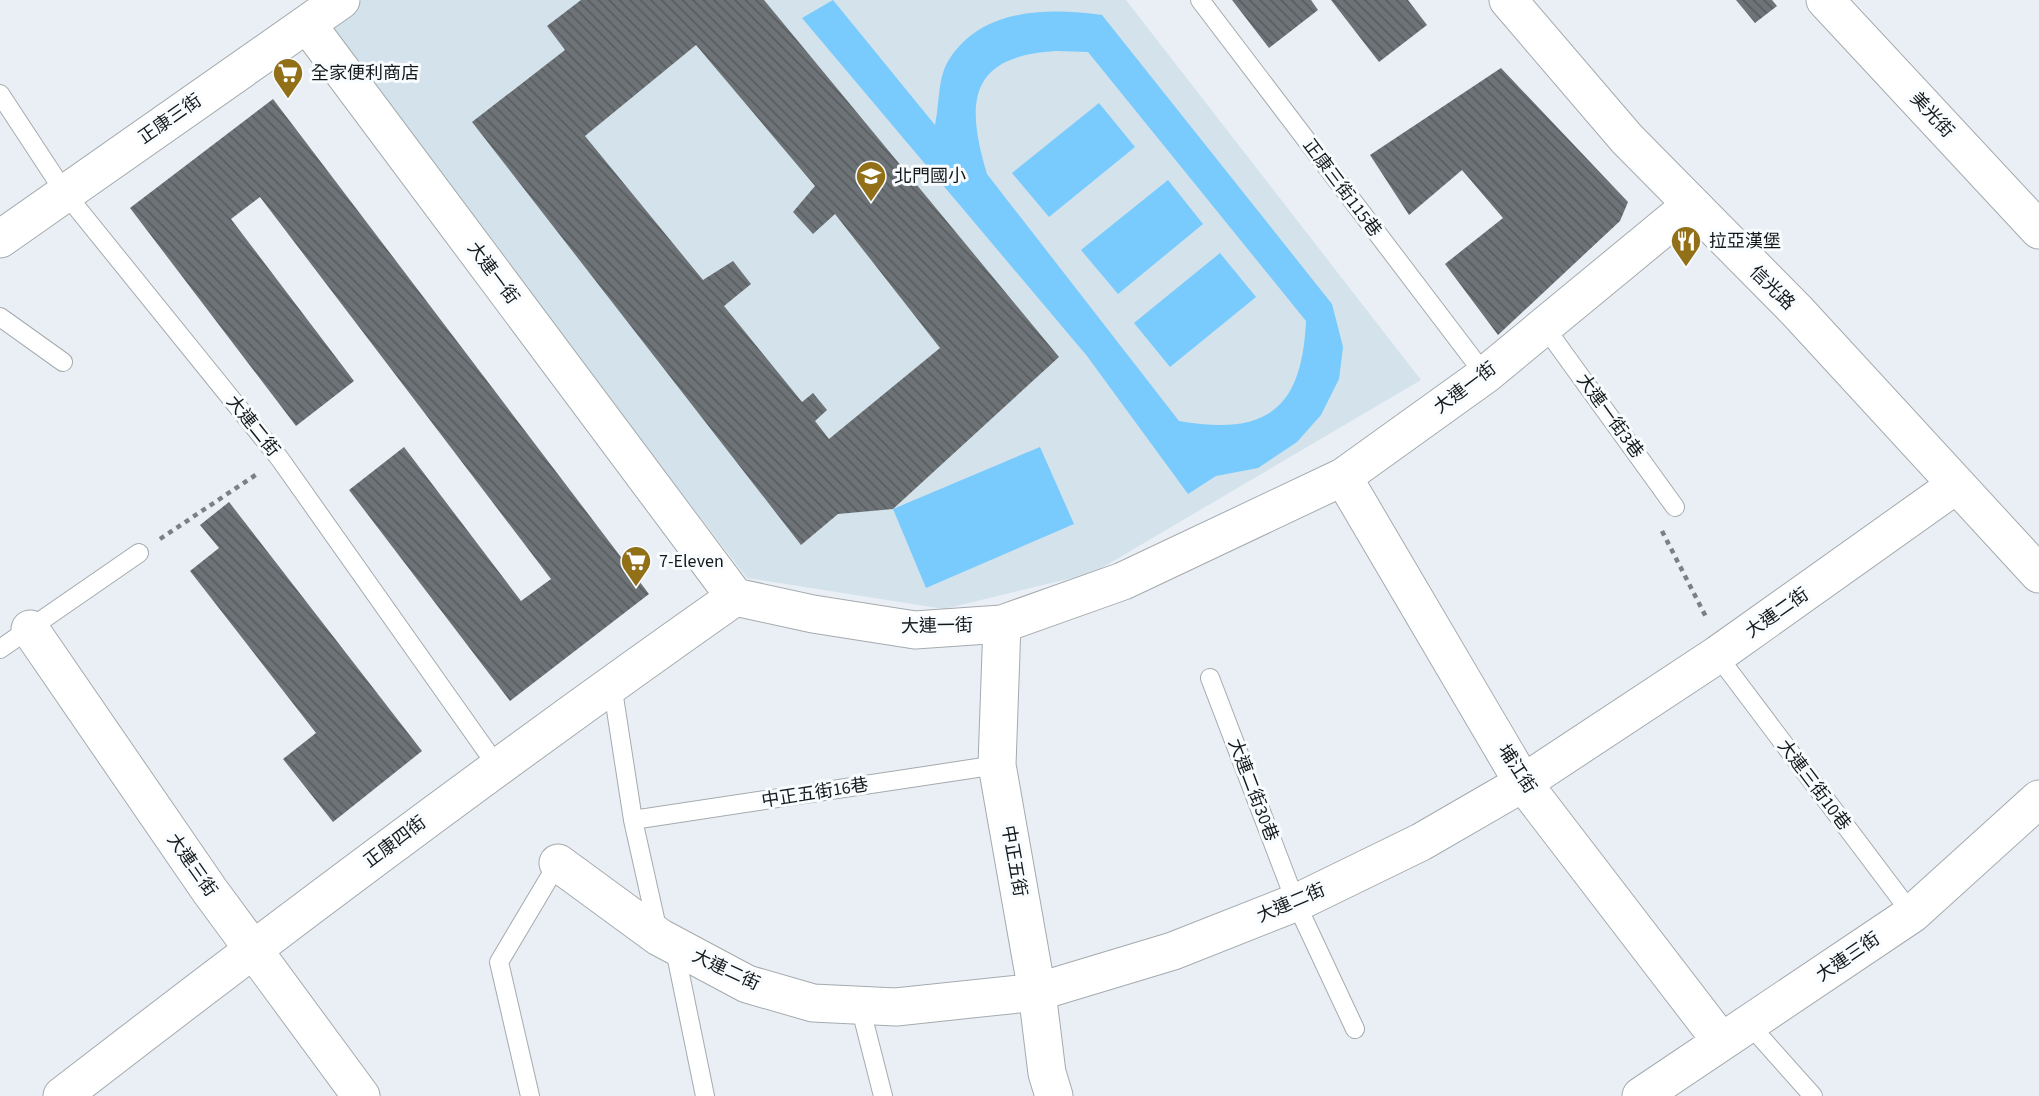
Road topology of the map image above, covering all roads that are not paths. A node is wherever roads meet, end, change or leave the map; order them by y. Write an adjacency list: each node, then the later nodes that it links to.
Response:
1 (341, 0): 5 (street, 正康三街)
2 (1200, 0): 14 (lane, 正康三街115巷)
3 (1825, 0): 9 (street, 美光街)
4 (1525, 6): 8 (street, 信光路)
5 (307, 24): 7 (street, 正康三街); 20 (street, 大連一街)
6 (0, 94): 7 (lane, 大連二街)
7 (65, 193): 10 (street, 正康三街); 28 (lane, 大連二街)
8 (1690, 205): 12 (street, 大連一街); 16 (street, 信光路)
9 (2039, 230)
10 (0, 239)
11 (0, 317): 13 (lane)
12 (1544, 326): 14 (street, 大連一街); 17 (lane, 大連一街3巷)
13 (64, 362)
14 (1485, 375): 15 (street, 大連一街)
15 (1343, 477): 21 (street, 大連一街); 29 (street, 埔江街)
16 (1956, 485): 19 (street, 信光路); 24 (street, 大連二街)
17 (1675, 506)
18 (139, 554): 22 (lane)
19 (2039, 574)
20 (735, 597): 21 (street, 大連一街); 26 (street, 正康四街)
21 (1002, 624): 27 (street, 中正五街)
22 (30, 629): 23 (lane); 36 (street, 大連三街)
23 (0, 649)
24 (1720, 653): 29 (street, 大連二街); 34 (lane, 大連三街10巷)
25 (1210, 678): 33 (lane, 大連二街30巷)
26 (611, 684): 28 (street, 正康四街); 31 (lane)
27 (997, 765): 31 (lane, 中正五街16巷); 37 (street, 中正五街)
28 (497, 766): 36 (street, 正康四街)
29 (1523, 783): 33 (street, 大連二街); 40 (street, 埔江街)
30 (2039, 799): 34 (street, 大連三街)
31 (633, 820): 35 (lane)
32 (558, 863): 35 (street, 大連二街); 43 (lane)
33 (1296, 902): 37 (street, 大連二街); 39 (lane, 大連二街30巷)
34 (1912, 914): 40 (street, 大連三街)
35 (666, 941): 38 (street, 大連二街); 44 (lane)
36 (251, 949): 41 (street, 正康四街); 42 (street, 大連三街)
37 (1037, 992): 38 (street, 大連二街); 46 (street, 中正五街)
38 (860, 1006): 45 (lane)
39 (1355, 1029)
40 (1735, 1032): 47 (street, 大連三街); 48 (lane)
41 (62, 1096)
42 (361, 1096)
43 (530, 1096)
44 (705, 1096)
45 (883, 1096)
46 (1054, 1096)
47 (1641, 1096)
48 (1813, 1096)

